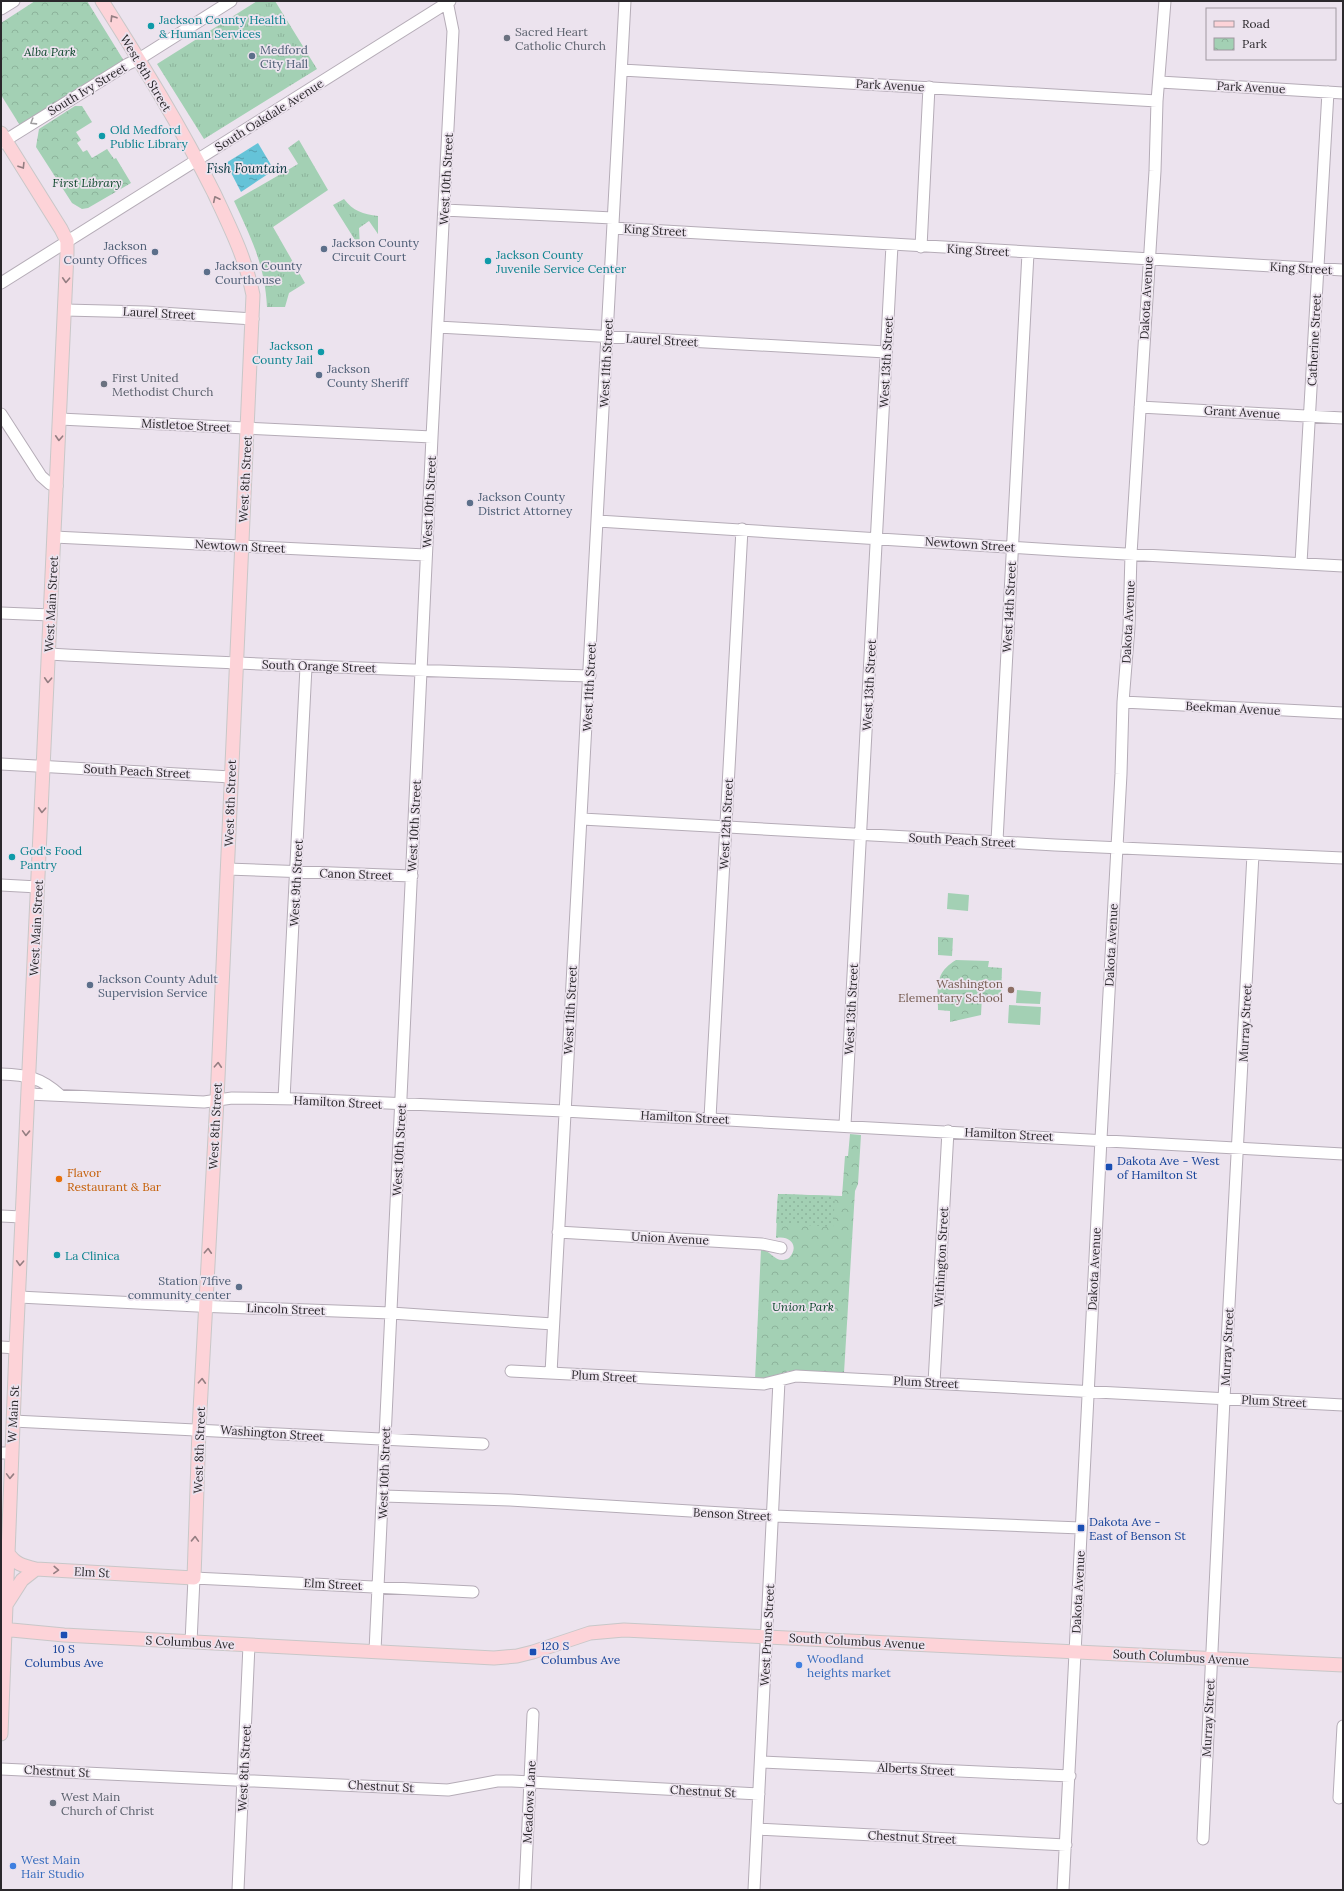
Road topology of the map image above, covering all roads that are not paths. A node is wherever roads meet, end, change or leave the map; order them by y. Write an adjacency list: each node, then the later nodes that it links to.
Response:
1 (14, 1): 7 (street)
2 (102, 1): 8 (main road, West 8th Street, one-way to 2)
3 (231, 1): 8 (street, South Ivy Street)
4 (625, 1): 9 (street, West 11th Street)
5 (1165, 1): 10 (street, Dakota Avenue)
6 (448, 2): 16 (street, South Oakdale Avenue); 17 (street, West 10th Street)
7 (1, 9)
8 (139, 59): 15 (street, South Ivy Street, one-way to 15); 16 (main road, West 8th Street)
9 (622, 70): 11 (street, Park Avenue); 18 (street, West 11th Street)
10 (1160, 82): 12 (street, Park Avenue); 14 (street, Dakota Avenue)
11 (929, 87): 14 (street, Park Avenue); 21 (street)
12 (1328, 92): 13 (street, Park Avenue); 24 (street, Catherine Street)
13 (1343, 93)
14 (1157, 101): 23 (street, Dakota Avenue)
15 (2, 139): 19 (main road, one-way to 19)
16 (197, 159): 19 (street, South Oakdale Avenue); 28 (main road, West 8th Street, one-way to 16)
17 (444, 210): 18 (street, King Street); 29 (street, West 10th Street)
18 (613, 223): 20 (street, King Street); 30 (street, West 11th Street)
19 (67, 241): 26 (street, South Oakdale Avenue); 27 (main road, West Main Street, one-way to 27)
20 (892, 245): 21 (street, King Street); 31 (street, West 13th Street)
21 (921, 247): 22 (street, King Street)
22 (1028, 253): 23 (street, King Street); 45 (street, West 14th Street)
23 (1148, 259): 24 (street, King Street); 32 (street, Dakota Avenue)
24 (1318, 269): 25 (street, King Street); 34 (street, Catherine Street)
25 (1343, 270)
26 (1, 283)
27 (65, 310): 28 (street, Laurel Street); 36 (main road, West Main Street)
28 (253, 319): 37 (main road, West 8th Street)
29 (438, 327): 30 (street, Laurel Street); 38 (street, West 10th Street)
30 (607, 337): 31 (street, Laurel Street); 40 (street, West 11th Street)
31 (886, 352): 43 (street, West 13th Street)
32 (1140, 406): 34 (street, Grant Avenue); 46 (street, Dakota Avenue)
33 (1, 414): 39 (street)
34 (1309, 416): 35 (street, Grant Avenue); 48 (street, Catherine Street)
35 (1343, 418)
36 (60, 419): 37 (street, Mistletoe Street); 39 (main road, West Main Street, one-way to 39)
37 (248, 428): 38 (street, Mistletoe Street); 44 (main road, West 8th Street)
38 (432, 437): 47 (street, West 10th Street)
39 (57, 486): 42 (main road, West Main Street)
40 (598, 521): 41 (street, Newtown Street); 56 (street, West 11th Street)
41 (742, 529): 43 (street, Newtown Street); 63 (street, West 12th Street)
42 (54, 537): 44 (street, Newtown Street); 51 (main road, West Main Street)
43 (876, 538): 45 (street, Newtown Street); 64 (street, West 13th Street)
44 (243, 546): 47 (street, Newtown Street); 53 (main road, West 8th Street)
45 (1011, 547): 46 (street, Newtown Street); 65 (street, West 14th Street)
46 (1131, 554): 48 (street, Newtown Street); 57 (street, Dakota Avenue)
47 (426, 555): 55 (street, West 10th Street)
48 (1301, 563): 49 (street, Newtown Street)
49 (1343, 566)
50 (1, 613): 51 (street)
51 (52, 615): 52 (main road, West Main Street)
52 (49, 654): 53 (street, South Orange Street); 60 (main road, West Main Street, one-way to 60)
53 (237, 663): 54 (street, South Orange Street); 61 (main road, West 8th Street)
54 (306, 667): 55 (street, South Orange Street); 70 (street, West 9th Street)
55 (422, 670): 56 (street, South Orange Street); 71 (street, West 10th Street)
56 (590, 676): 62 (street, West 11th Street)
57 (1123, 702): 58 (street, Beekman Avenue); 66 (street, Dakota Avenue)
58 (1343, 714)
59 (1, 764): 60 (street, South Peach Street)
60 (44, 766): 61 (street, South Peach Street); 73 (main road, West Main Street, one-way to 73)
61 (231, 777): 69 (main road, West 8th Street)
62 (582, 819): 63 (street, South Peach Street); 81 (street, West 11th Street)
63 (726, 828): 64 (street, South Peach Street); 82 (street, West 12th Street)
64 (860, 834): 65 (street, South Peach Street); 83 (street, West 13th Street)
65 (996, 842): 66 (street, South Peach Street)
66 (1117, 848): 67 (street, South Peach Street); 85 (street, Dakota Avenue)
67 (1253, 854): 68 (street, South Peach Street); 86 (street, Murray Street)
68 (1343, 858)
69 (227, 869): 70 (street, Canon Street); 79 (main road, West 8th Street, one-way to 69)
70 (296, 873): 71 (street, Canon Street); 78 (street, West 9th Street)
71 (412, 876): 80 (street, West 10th Street)
72 (1, 885): 73 (street)
73 (38, 887): 75 (main road, West Main Street)
74 (1, 1074): 75 (street)
75 (29, 1076): 76 (main road, West Main Street); 77 (street)
76 (28, 1094): 77 (street, Hamilton Street); 89 (main road, W Main St, one-way to 89)
77 (60, 1095): 79 (street, Hamilton Street)
78 (284, 1099): 79 (street, Hamilton Street); 80 (street, Hamilton Street)
79 (217, 1100): 93 (main road, West 8th Street, one-way to 79)
80 (402, 1105): 81 (street, Hamilton Street); 94 (street, West 10th Street)
81 (564, 1111): 82 (street, Hamilton Street); 90 (street, West 11th Street)
82 (710, 1118): 83 (street, Hamilton Street)
83 (845, 1126): 84 (street, Hamilton Street)
84 (948, 1131): 85 (street, Hamilton Street); 101 (street, Withington Street)
85 (1101, 1139): 86 (street, Hamilton Street); 102 (street, Dakota Avenue)
86 (1238, 1148): 87 (street, Hamilton Street); 103 (street, Murray Street)
87 (1343, 1154)
88 (1, 1216): 89 (street)
89 (22, 1217): 92 (main road, W Main St, one-way to 92)
90 (558, 1232): 91 (street, Union Avenue); 95 (street, West 11th Street)
91 (781, 1248)
92 (19, 1297): 93 (street, Lincoln Street); 97 (main road, W Main St)
93 (205, 1306): 94 (street, Lincoln Street); 106 (main road, West 8th Street, one-way to 93)
94 (391, 1313): 95 (street, Lincoln Street); 107 (street, West 10th Street)
95 (553, 1324): 99 (street, West 11th Street)
96 (1, 1347): 97 (street)
97 (16, 1348): 105 (main road, W Main St)
98 (511, 1371): 99 (street, Plum Street)
99 (550, 1373): 100 (street, Plum Street)
100 (779, 1381): 101 (street, Plum Street); 111 (street, West Prune Street)
101 (934, 1383): 102 (street, Plum Street)
102 (1088, 1391): 103 (street, Plum Street); 112 (street, Dakota Avenue)
103 (1224, 1398): 104 (street, Plum Street); 125 (street, Murray Street)
104 (1343, 1405)
105 (13, 1421): 106 (street, Washington Street); 109 (main road, W Main St)
106 (199, 1429): 107 (street, Washington Street); 115 (main road, West 8th Street, one-way to 106)
107 (385, 1440): 108 (street, Washington Street); 110 (street, West 10th Street)
108 (483, 1444)
109 (6, 1453): 113 (main road, W Main St, one-way to 113)
110 (383, 1496): 111 (street, Benson Street); 116 (street, West 10th Street)
111 (774, 1516): 112 (street, Benson Street); 120 (street, West Prune Street)
112 (1081, 1528): 124 (street, Dakota Avenue)
113 (8, 1552): 114 (main road, Elm St); 118 (main road, W Main St)
114 (36, 1569): 115 (main road, Elm St, one-way to 115); 118 (main road)
115 (194, 1578): 116 (street, Elm Street); 121 (street, West 8th Street)
116 (378, 1587): 117 (street, Elm Street); 123 (street, West 10th Street)
117 (473, 1592)
118 (6, 1605): 119 (main road, W Main St)
119 (3, 1629): 121 (main road, S Columbus Ave); 129 (main road, W Main St)
120 (767, 1637): 123 (main road, South Columbus Avenue); 124 (main road, South Columbus Avenue); 130 (street, West Prune Street)
121 (191, 1642): 122 (main road, S Columbus Ave)
122 (249, 1645): 123 (main road, S Columbus Ave); 133 (street, West 8th Street)
123 (375, 1651)
124 (1075, 1651): 125 (main road, South Columbus Avenue); 132 (street, Dakota Avenue)
125 (1211, 1659): 126 (main road, South Columbus Avenue); 138 (street, Murray Street)
126 (1343, 1665)
127 (533, 1714): 134 (street, Meadows Lane)
128 (1343, 1726): 136 (street)
129 (1, 1734)
130 (762, 1762): 132 (street, Alberts Street); 135 (street, West Prune Street)
131 (1, 1769): 133 (street, Chestnut St)
132 (1070, 1776): 139 (street, Dakota Avenue)
133 (244, 1779): 134 (street, Chestnut St); 140 (street, West 8th Street)
134 (530, 1782): 135 (street, Chestnut St); 141 (street, Meadows Lane)
135 (759, 1794): 137 (street, West Prune Street)
136 (1339, 1798)
137 (758, 1829): 139 (street, Chestnut Street); 142 (street, West Prune Street)
138 (1202, 1839)
139 (1066, 1845): 143 (street, Dakota Avenue)
140 (238, 1890)
141 (525, 1890)
142 (754, 1890)
143 (1063, 1890)

